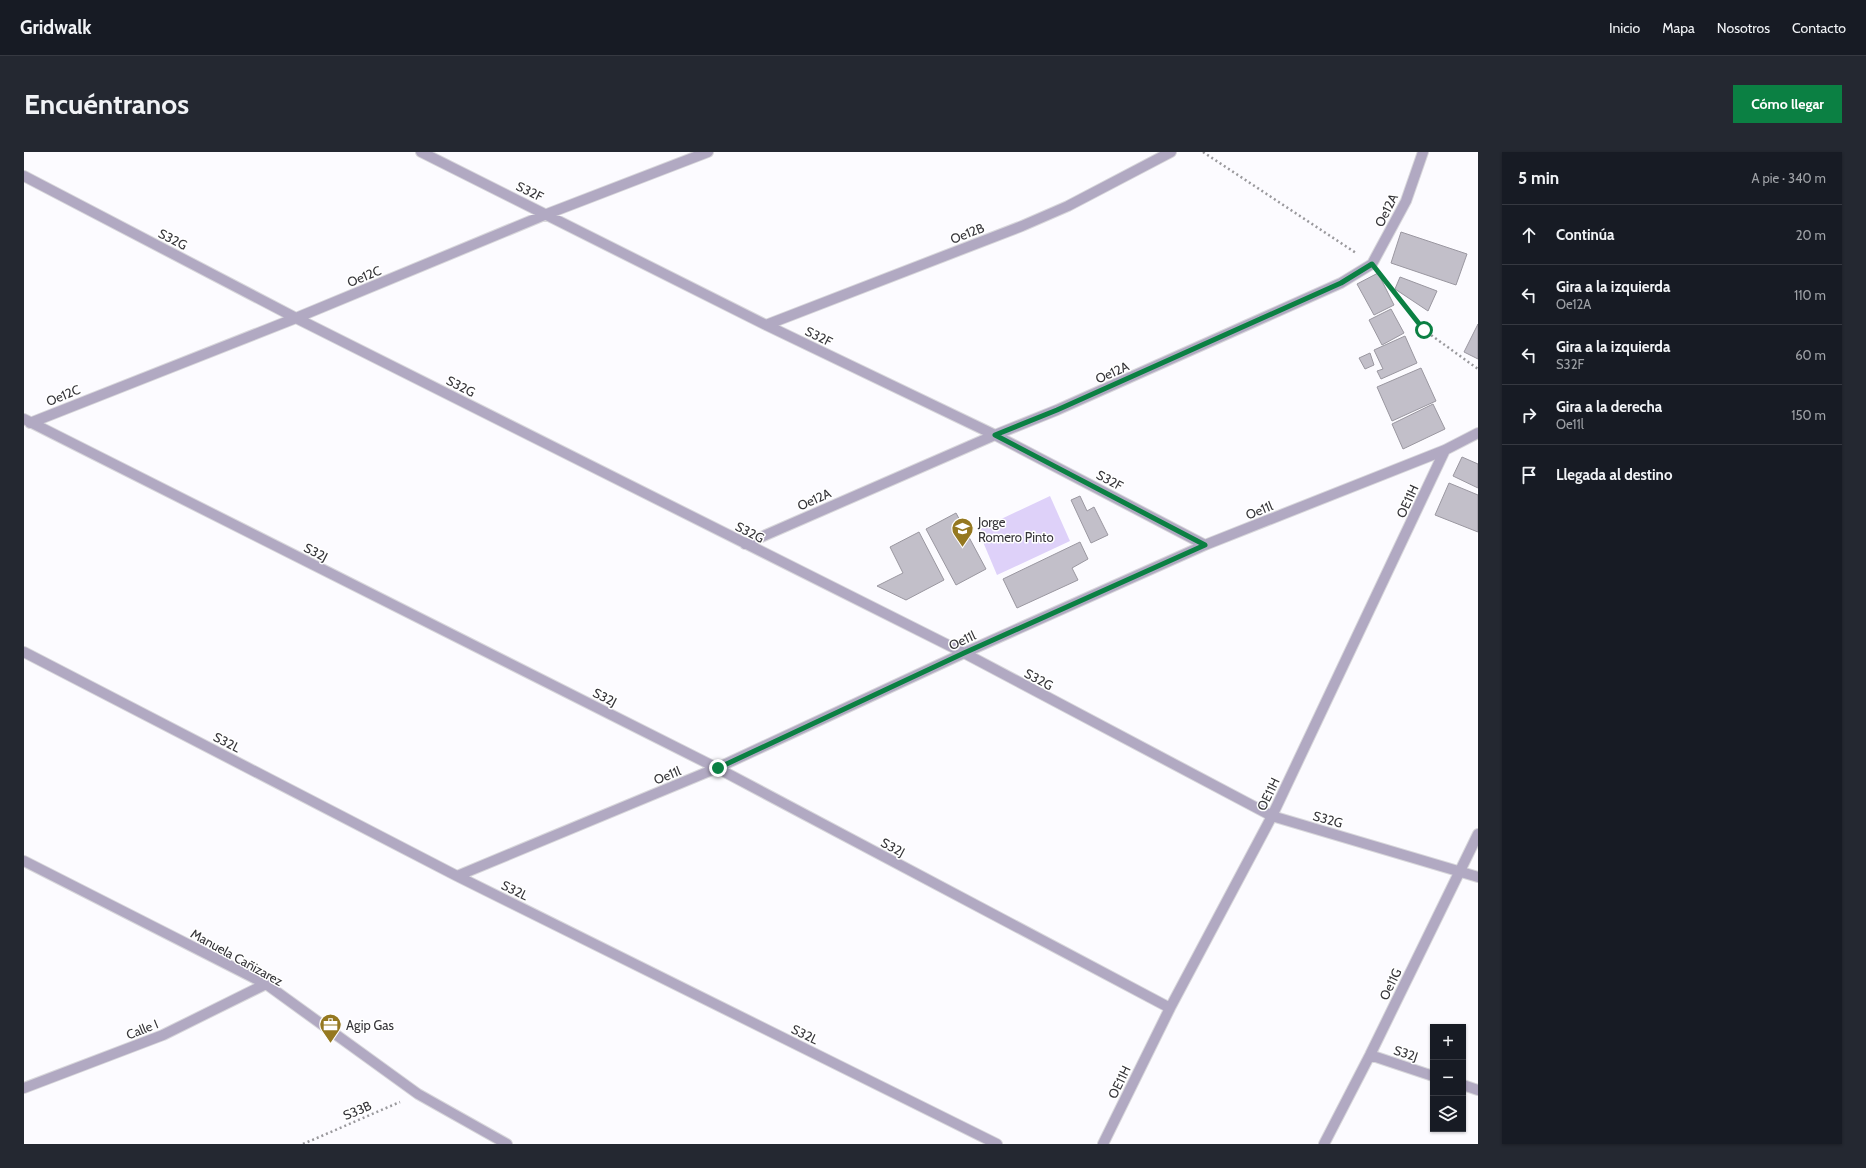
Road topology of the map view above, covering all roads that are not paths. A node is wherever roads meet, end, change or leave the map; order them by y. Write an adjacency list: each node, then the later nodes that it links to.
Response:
1 (421, 152): 6 (street, S32F)
2 (708, 152): 6 (street, Oe12C)
3 (1171, 152): 8 (street, Oe12B)
4 (1423, 152): 11 (street, Oe12A)
5 (24, 176): 7 (street, S32G)
6 (547, 214): 7 (street, Oe12C); 8 (street, S32F)
7 (296, 318): 9 (street, Oe12C); 13 (street, S32G)
8 (766, 325): 11 (street, S32F)
9 (27, 421): 17 (street, S32J)
10 (1478, 432): 12 (street, Oe11l)
11 (995, 435): 13 (street, Oe12A); 14 (street, S32F)
12 (1445, 450): 14 (street, Oe11l); 18 (street, OE11H)
13 (745, 544): 16 (street, S32G)
14 (1205, 545): 16 (street, Oe11l)
15 (24, 652): 22 (street, S32L)
16 (964, 653): 17 (street, Oe11l); 18 (street, S32G)
17 (718, 768): 22 (street, Oe11l); 25 (street, S32J)
18 (1272, 816): 21 (street, S32G); 25 (street, OE11H)
19 (1478, 834): 21 (street, Oe11G)
20 (24, 861): 24 (street, Manuela Cañizarez)
21 (1460, 871): 23 (street, S32G); 26 (street, Oe11G)
22 (458, 876): 32 (street, S32L)
23 (1478, 877)
24 (266, 984): 29 (street, Calle I); 31 (street, Manuela Cañizarez)
25 (1170, 1008): 33 (street, OE11H)
26 (1370, 1055): 27 (street, S32J); 34 (street, Oe11G)
27 (1430, 1075)
28 (1466, 1086): 30 (street)
29 (24, 1088)
30 (1478, 1090)
31 (507, 1144)
32 (997, 1144)
33 (1103, 1144)
34 (1324, 1144)

